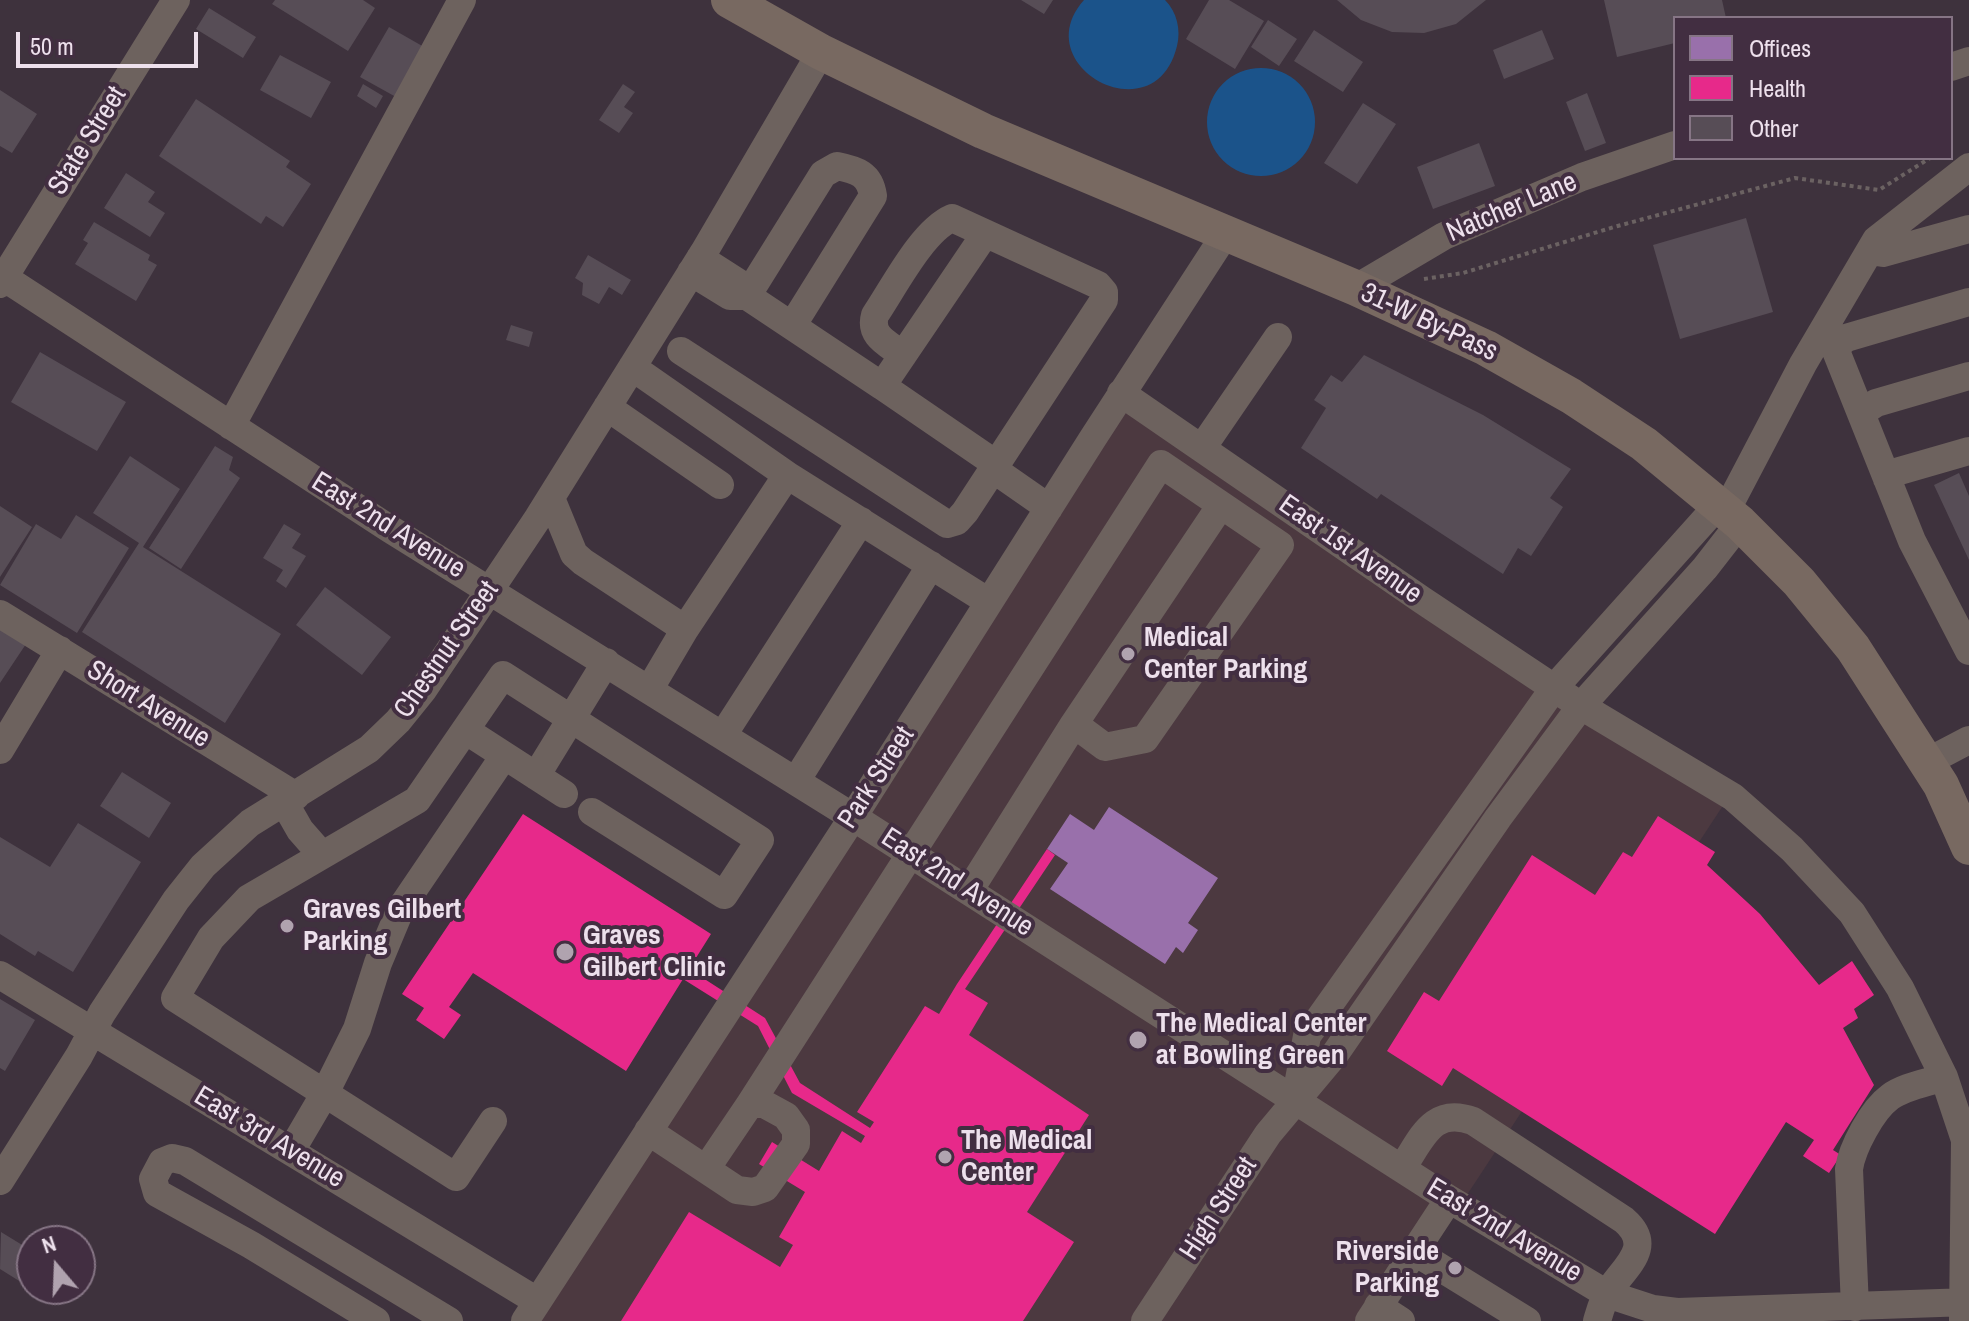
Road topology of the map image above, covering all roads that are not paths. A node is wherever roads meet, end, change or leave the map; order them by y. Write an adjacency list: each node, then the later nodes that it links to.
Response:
1 (176, 0): 12 (street, State Street)
2 (462, 0): 27 (street)
3 (729, 0): 4 (main road, 31-W By-Pass)
4 (821, 52): 8 (main road, 31-W By-Pass); 11 (street, Chestnut Street)
5 (1673, 146): 13 (street, Natcher Lane)
6 (1969, 167): 10 (street)
7 (1969, 229): 10 (street)
8 (1226, 233): 13 (main road, 31-W By-Pass); 24 (street, Park Street)
9 (985, 234): 20 (street); 20 (street); 30 (street)
10 (1870, 251): 18 (street)
11 (695, 265): 14 (street); 21 (street, Chestnut Street)
12 (1, 279): 27 (street, East 2nd Avenue)
13 (1356, 288): 37 (main road, 31-W By-Pass)
14 (747, 296): 16 (street); 16 (street)
15 (1969, 302): 18 (street)
16 (792, 326): 23 (street)
17 (1278, 337): 28 (street)
18 (1830, 337): 26 (street); 37 (street)
19 (681, 351): 30 (street)
20 (903, 355): 23 (street)
21 (632, 367): 25 (street, Chestnut Street); 31 (street)
22 (1969, 376): 26 (street)
23 (882, 386): 30 (street)
24 (1121, 393): 28 (street, East 1st Avenue); 35 (street, Park Street)
25 (607, 407): 33 (street); 34 (street, Chestnut Street)
26 (1861, 413): 32 (street)
27 (231, 426): 40 (street, East 2nd Avenue)
28 (1202, 448): 48 (street, East 1st Avenue)
29 (1969, 451): 32 (street)
30 (997, 464): 35 (street)
31 (787, 475): 38 (street); 44 (street)
32 (1887, 479): 42 (street)
33 (720, 485)
34 (551, 498): 40 (street, Chestnut Street); 44 (street)
35 (1054, 501): 41 (street, Park Street)
36 (1221, 505): 52 (street); 52 (street); 67 (street)
37 (1729, 513): 48 (street); 50 (street, High Street); 58 (main road, 31-W By-Pass)
38 (861, 521): 39 (street); 54 (street)
39 (931, 565): 41 (street); 60 (street)
40 (490, 590): 47 (street, East 2nd Avenue); 62 (street, Chestnut Street)
41 (989, 602): 64 (street, Park Street)
42 (1959, 606): 46 (street)
43 (0, 614): 45 (street, Short Avenue)
44 (685, 629): 49 (street)
45 (60, 650): 56 (street); 62 (street, Short Avenue)
46 (1969, 651)
47 (606, 662): 49 (street, East 2nd Avenue); 51 (street)
48 (1554, 688): 50 (street, East 1st Avenue); 73 (street)
49 (649, 690): 54 (street, East 2nd Avenue)
50 (1581, 706): 71 (street, East 1st Avenue); 73 (street, High Street)
51 (571, 718): 53 (street); 59 (street); 63 (street)
52 (1074, 724): 68 (street)
53 (465, 730): 57 (street); 66 (street)
54 (723, 735): 60 (street, East 2nd Avenue)
55 (1969, 740): 58 (street)
56 (0, 750)
57 (504, 756): 59 (street); 72 (street)
58 (1927, 762): 65 (main road, 31-W By-Pass)
59 (536, 776): 61 (street)
60 (796, 781): 64 (street, East 2nd Avenue)
61 (564, 794)
62 (290, 799): 66 (street); 70 (street, Chestnut Street)
63 (592, 812)
64 (853, 817): 67 (street, East 2nd Avenue); 76 (street, Park Street)
65 (1969, 847)
66 (321, 854): 72 (street)
67 (911, 854): 68 (street, East 2nd Avenue); 74 (street)
68 (969, 891): 73 (street, East 2nd Avenue)
69 (0, 975): 70 (street, East 3rd Avenue)
70 (92, 1031): 77 (street, East 3rd Avenue); 80 (street, Chestnut Street)
71 (1944, 1077): 84 (street); 85 (street, East 1st Avenue)
72 (325, 1093): 75 (street); 77 (street)
73 (1295, 1100): 78 (street, East 2nd Avenue); 91 (street, High Street)
74 (750, 1104): 79 (street); 79 (street)
75 (493, 1121)
76 (648, 1131): 79 (street); 86 (street, Park Street)
77 (291, 1151): 86 (street, East 3rd Avenue)
78 (1402, 1168): 81 (street, East 2nd Avenue); 83 (street)
79 (706, 1169)
80 (0, 1181)
81 (1449, 1199): 82 (street); 83 (street, East 2nd Avenue)
82 (1415, 1252): 87 (street); 92 (street)
83 (1607, 1294): 88 (street, East 2nd Avenue); 93 (street)
84 (1855, 1307): 85 (street, East 2nd Avenue); 88 (street, East 2nd Avenue)
85 (1965, 1309)
86 (531, 1311)
87 (1383, 1316)
88 (1728, 1316)
89 (376, 1321): 90 (street)
90 (449, 1321)
91 (1145, 1321)
92 (1527, 1321)
93 (1597, 1321)

